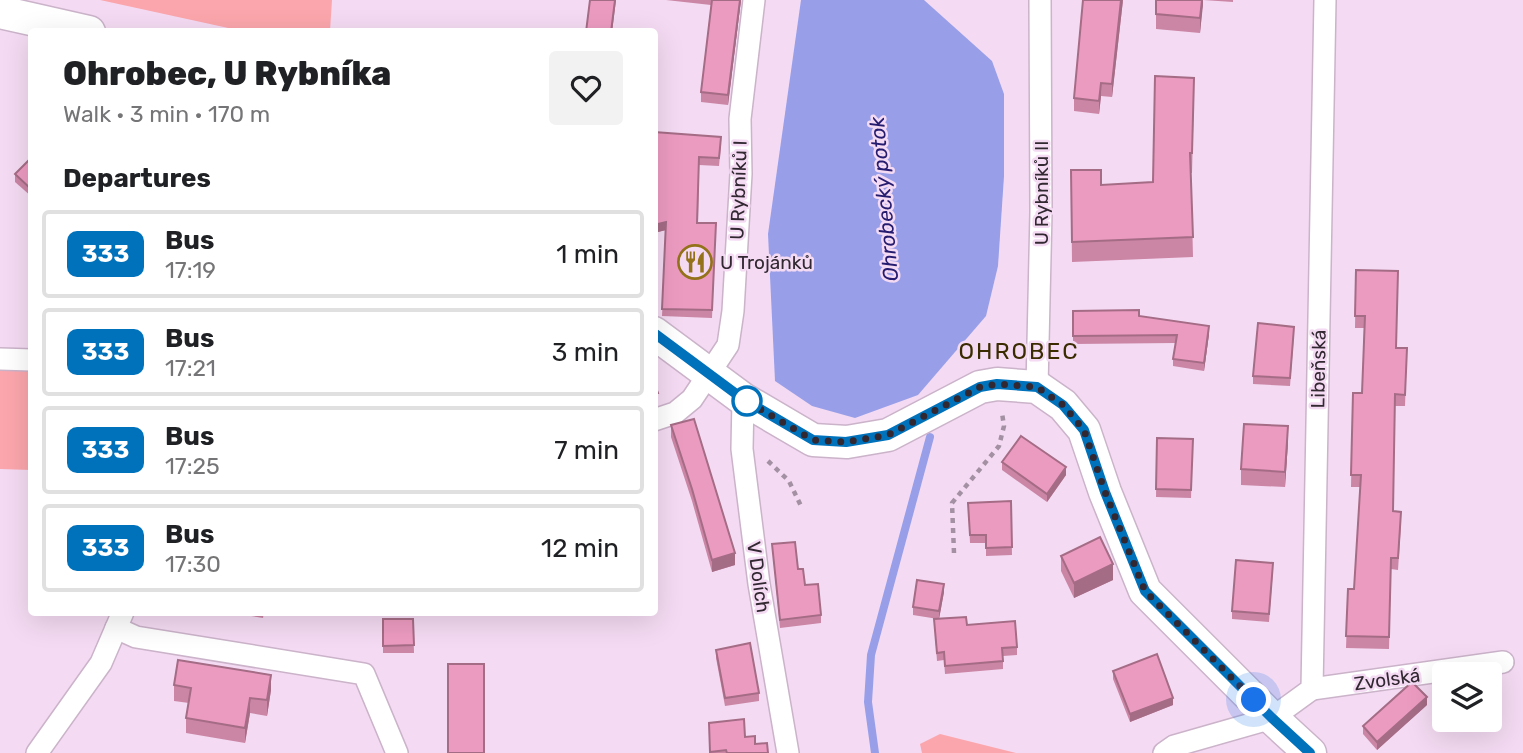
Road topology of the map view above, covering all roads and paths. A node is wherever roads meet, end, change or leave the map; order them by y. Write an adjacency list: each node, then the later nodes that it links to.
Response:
1 (754, 0): 9 (street, U Rybníků I)
2 (1040, 0): 11 (street, U Rybníků II)
3 (1325, 0): 19 (street, Libeňská)
4 (17, 22): 5 (street)
5 (60, 28)
6 (658, 336): 9 (street)
7 (0, 359): 8 (street)
8 (28, 360)
9 (709, 374): 12 (street); 13 (street, U Rybníků I)
10 (997, 384): 11 (street); 12 (street); 16 (path)
11 (1037, 387): 20 (street)
12 (743, 399): 14 (street, V Dolích)
13 (658, 419)
14 (742, 449): 15 (path); 23 (street, V Dolích)
15 (802, 508)
16 (954, 553)
17 (119, 620): 21 (street); 22 (street)
18 (1503, 662): 19 (street, Zvolská)
19 (1312, 689): 20 (street)
20 (1272, 718): 24 (street); 25 (street)
21 (37, 753)
22 (397, 753)
23 (788, 753)
24 (1164, 753)
25 (1310, 753)

